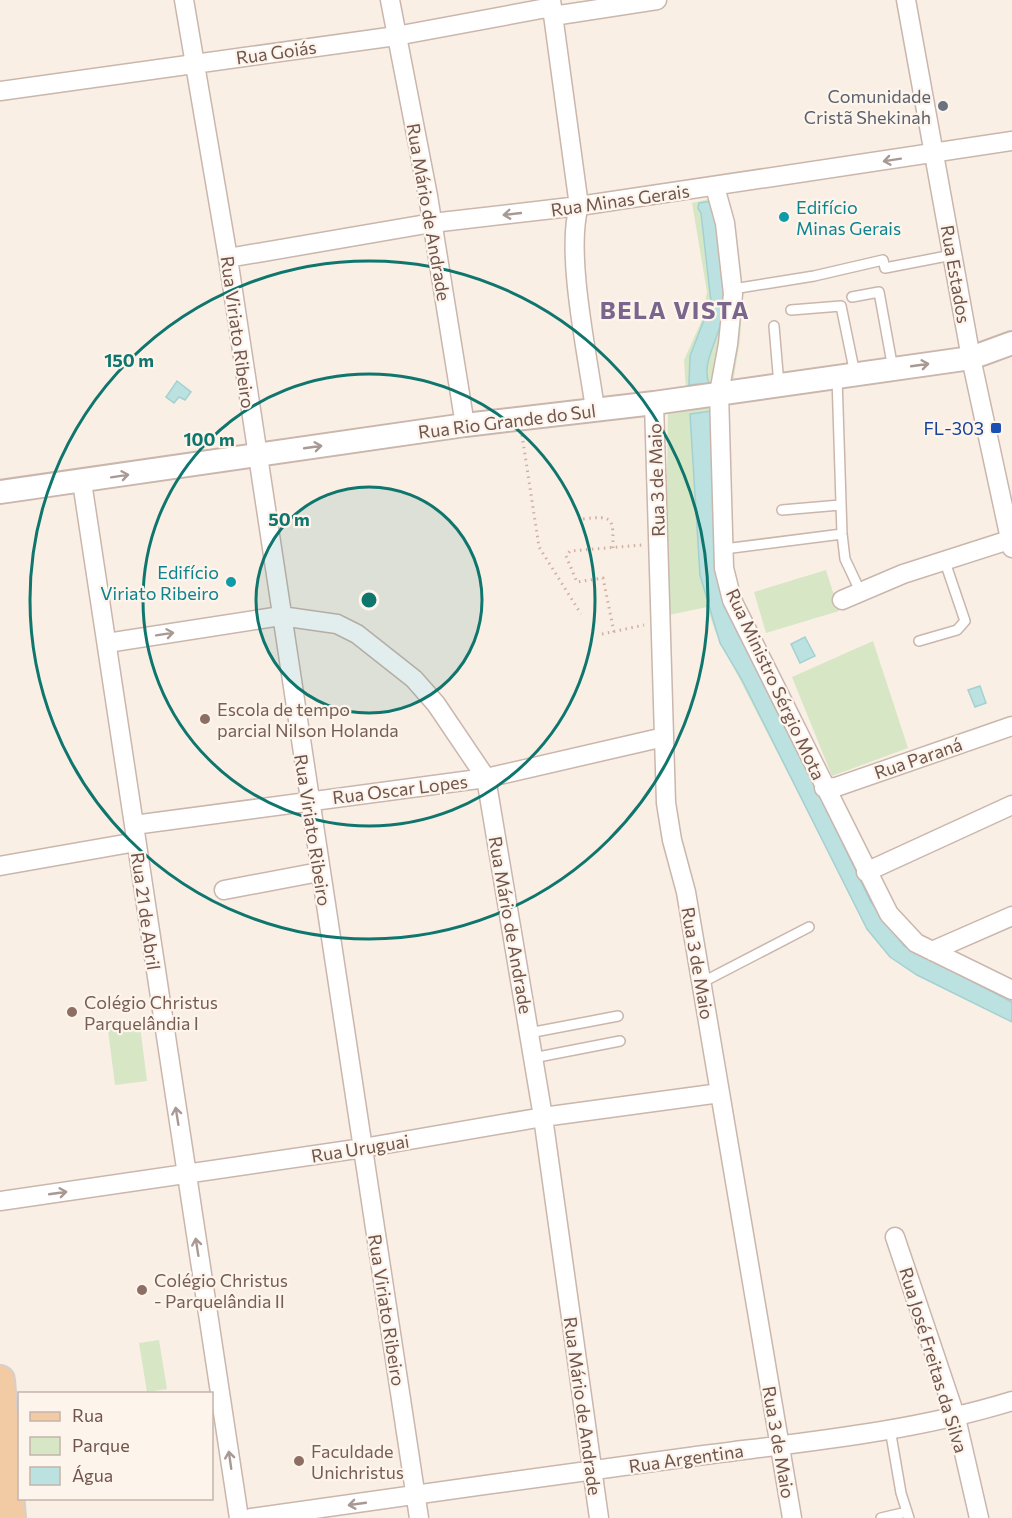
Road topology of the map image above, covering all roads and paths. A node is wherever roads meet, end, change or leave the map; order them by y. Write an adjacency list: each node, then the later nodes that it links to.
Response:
1 (184, 0): 7 (street, Rua Viriato Ribeiro)
2 (390, 0): 6 (street, Rua Mário de Andrade)
3 (657, 0): 5 (street, Rua Goiás)
4 (906, 0): 10 (street, Rua Estados)
5 (552, 7): 6 (street, Rua Goiás); 12 (street)
6 (396, 36): 7 (street, Rua Goiás); 13 (street, Rua Mário de Andrade)
7 (195, 63): 8 (street, Rua Goiás); 15 (street, Rua Viriato Ribeiro)
8 (0, 91)
9 (1012, 141): 10 (street, Rua Minas Gerais)
10 (934, 154): 11 (street, Rua Minas Gerais, one-way to 11); 14 (street, Rua Estados)
11 (715, 187): 12 (street, Rua Minas Gerais); 16 (street, Rua Ministro Sérgio Mota)
12 (579, 206): 13 (street, Rua Minas Gerais, one-way to 13); 27 (street)
13 (432, 223): 15 (street, Rua Minas Gerais); 29 (street, Rua Mário de Andrade)
14 (952, 255): 16 (lane); 21 (street, Rua Estados)
15 (228, 258): 30 (street, Rua Viriato Ribeiro)
16 (733, 289): 25 (street, Rua Ministro Sérgio Mota)
17 (852, 297): 22 (lane)
18 (791, 310): 23 (lane)
19 (774, 326): 24 (lane)
20 (1012, 343): 21 (street, Rua Rio Grande do Sul)
21 (971, 358): 22 (street, Rua Rio Grande do Sul, one-way to 21); 37 (street, Rua Estados)
22 (893, 369): 23 (street, Rua Rio Grande do Sul)
23 (846, 375): 24 (street, Rua Rio Grande do Sul); 33 (lane)
24 (779, 385): 25 (street, Rua Rio Grande do Sul)
25 (718, 393): 26 (street, Rua Rio Grande do Sul); 40 (street, Rua Ministro Sérgio Mota)
26 (654, 403): 27 (street, Rua Rio Grande do Sul); 38 (street, Rua 3 de Maio)
27 (595, 409): 28 (street, Rua Rio Grande do Sul)
28 (520, 418): 29 (street, Rua Rio Grande do Sul); 44 (path)
29 (465, 425): 30 (street, Rua Rio Grande do Sul, one-way to 29)
30 (256, 456): 31 (street, Rua Rio Grande do Sul, one-way to 30); 45 (street, Rua Viriato Ribeiro)
31 (82, 482): 32 (street, Rua Rio Grande do Sul); 50 (street, Rua 21 de Abril)
32 (0, 492)
33 (840, 505): 34 (lane); 36 (lane)
34 (782, 510)
35 (583, 519): 39 (path)
36 (842, 534): 40 (lane); 42 (lane)
37 (1011, 542): 41 (street)
38 (658, 543): 39 (path); 46 (street, Rua 3 de Maio)
39 (613, 548): 47 (path)
40 (724, 549): 54 (street, Rua Ministro Sérgio Mota)
41 (945, 562): 42 (street); 49 (lane)
42 (861, 592): 43 (street)
43 (842, 600)
44 (581, 614)
45 (281, 616): 50 (street, Rua Mário de Andrade, one-way to 45); 53 (street, Rua Mário de Andrade); 55 (street, Rua Viriato Ribeiro)
46 (660, 621): 47 (path); 52 (street, Rua 3 de Maio)
47 (614, 632): 48 (path)
48 (602, 634)
49 (919, 641)
50 (107, 643): 57 (street, Rua 21 de Abril)
51 (1012, 726): 54 (street, Rua Paraná)
52 (664, 737): 53 (street, Rua Oscar Lopes); 65 (street, Rua 3 de Maio)
53 (486, 778): 55 (street, Rua Oscar Lopes); 68 (street, Rua Mário de Andrade)
54 (824, 788): 60 (street, Rua Ministro Sérgio Mota)
55 (309, 800): 57 (street, Rua Oscar Lopes); 59 (street, Rua Viriato Ribeiro)
56 (1012, 805): 60 (street)
57 (135, 833): 58 (street, Rua Oscar Lopes); 74 (street, Rua 21 de Abril, one-way to 57)
58 (0, 866)
59 (320, 872): 61 (street); 73 (street, Rua Viriato Ribeiro)
60 (866, 872): 64 (street, Rua Ministro Sérgio Mota)
61 (224, 890)
62 (1012, 916): 64 (street)
63 (809, 927): 65 (lane)
64 (932, 951): 66 (street, Rua Ministro Sérgio Mota)
65 (701, 983): 71 (street, Rua 3 de Maio)
66 (1012, 990)
67 (618, 1016): 68 (lane)
68 (529, 1033): 70 (street, Rua Mário de Andrade)
69 (620, 1041): 70 (lane)
70 (533, 1058): 72 (street, Rua Mário de Andrade)
71 (720, 1093): 72 (street, Rua Uruguai); 81 (street, Rua 3 de Maio)
72 (543, 1117): 73 (street, Rua Uruguai); 82 (street, Rua Mário de Andrade)
73 (363, 1148): 74 (street, Rua Uruguai); 83 (street, Rua Viriato Ribeiro)
74 (186, 1174): 75 (street, Rua Uruguai, one-way to 74); 86 (street, Rua 21 de Abril, one-way to 74)
75 (0, 1201)
76 (895, 1237): 79 (street, Rua José Freitas da Silva)
77 (0, 1380): 85 (main road)
78 (1012, 1401): 79 (street, Rua Argentina)
79 (956, 1418): 80 (street, Rua Argentina); 92 (street, Rua José Freitas da Silva)
80 (890, 1430): 81 (street, Rua Argentina); 84 (lane)
81 (780, 1445): 82 (street, Rua Argentina); 90 (street, Rua 3 de Maio)
82 (592, 1470): 83 (street, Rua Argentina); 89 (street, Rua Mário de Andrade)
83 (415, 1496): 87 (street, Rua Argentina, one-way to 87); 88 (street, Rua Viriato Ribeiro)
84 (908, 1515): 91 (lane)
85 (11, 1518)
86 (239, 1518)
87 (251, 1518)
88 (418, 1518)
89 (599, 1518)
90 (792, 1518)
91 (881, 1518)
92 (979, 1518)

